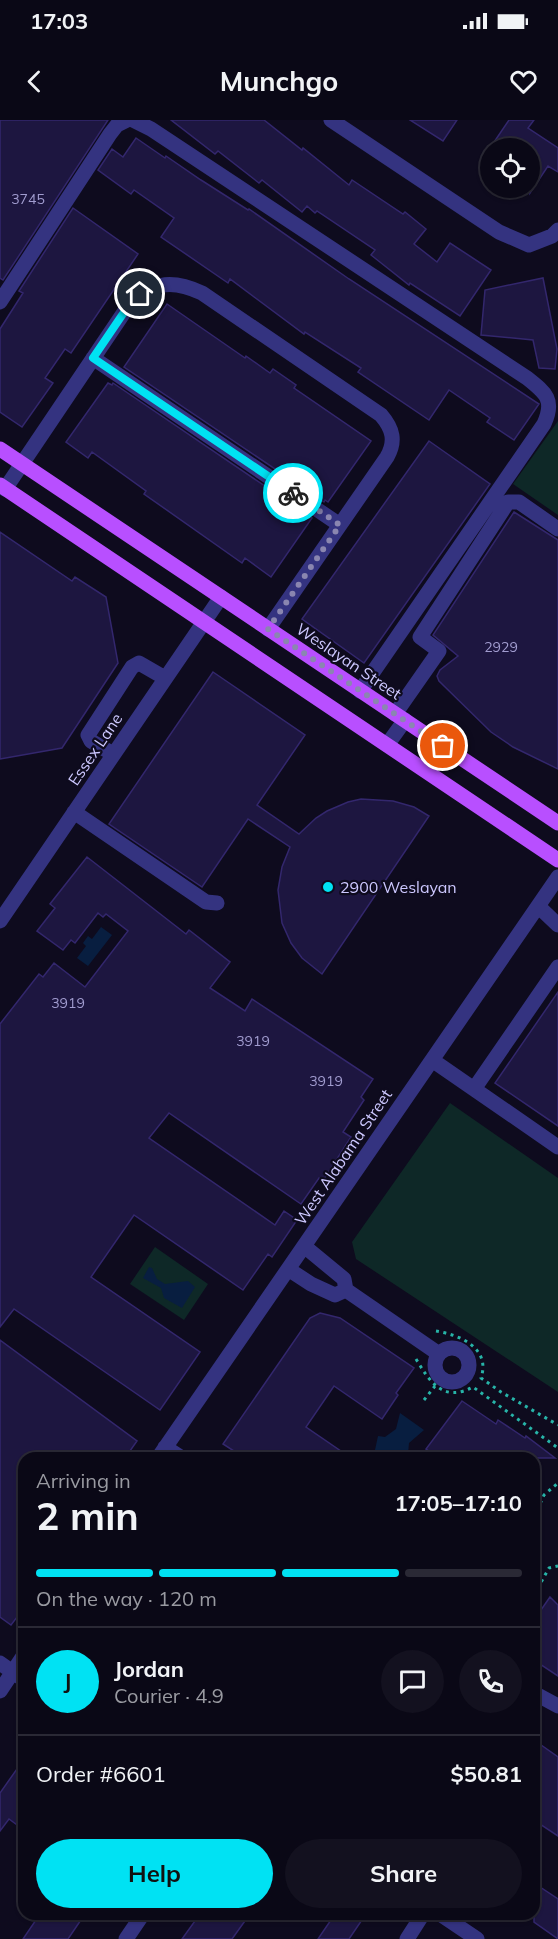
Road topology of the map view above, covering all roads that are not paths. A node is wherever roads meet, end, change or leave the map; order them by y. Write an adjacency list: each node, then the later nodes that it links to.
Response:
1 (127, 120): 5 (street)
2 (133, 120): 16 (street)
3 (331, 120): 4 (street)
4 (558, 230)
5 (0, 302)
6 (93, 358): 8 (street); 10 (street); 10 (street)
7 (0, 448): 8 (main road, Weslayan Street)
8 (22, 464): 9 (street); 12 (main road, Weslayan Street)
9 (3, 487): 13 (main road)
10 (340, 525): 14 (street)
11 (558, 529): 17 (street)
12 (221, 597): 13 (street, Essex Lane); 14 (main road, Weslayan Street)
13 (204, 622): 15 (street, Essex Lane); 18 (main road)
14 (268, 629): 16 (main road, Weslayan Street)
15 (165, 678): 19 (street, Essex Lane); 19 (street)
16 (360, 691): 17 (main road, Weslayan Street)
17 (400, 717): 18 (street); 21 (main road, Weslayan Street)
18 (387, 745): 22 (main road)
19 (113, 754): 20 (street, Essex Lane)
20 (74, 812): 24 (street); 26 (street, Essex Lane)
21 (558, 824)
22 (558, 860)
23 (558, 877): 25 (street, West Alabama Street)
24 (217, 903)
25 (538, 906): 27 (street); 29 (street, West Alabama Street)
26 (0, 921)
27 (558, 925)
28 (558, 967): 30 (street)
29 (432, 1060): 30 (street); 32 (street, West Alabama Street)
30 (474, 1089): 31 (street)
31 (558, 1147)
32 (304, 1246): 33 (street, West Alabama Street); 34 (street)
33 (288, 1269): 34 (street); 36 (street, West Alabama Street)
34 (346, 1290): 35 (street)
35 (439, 1354)
36 (163, 1452)
37 (12, 1672): 38 (street)
38 (0, 1691)
39 (540, 1696): 40 (street)
40 (558, 1706)
41 (139, 1920): 44 (street)
42 (419, 1920): 45 (street)
43 (449, 1920): 46 (street)
44 (126, 1939)
45 (407, 1939)
46 (477, 1939)

